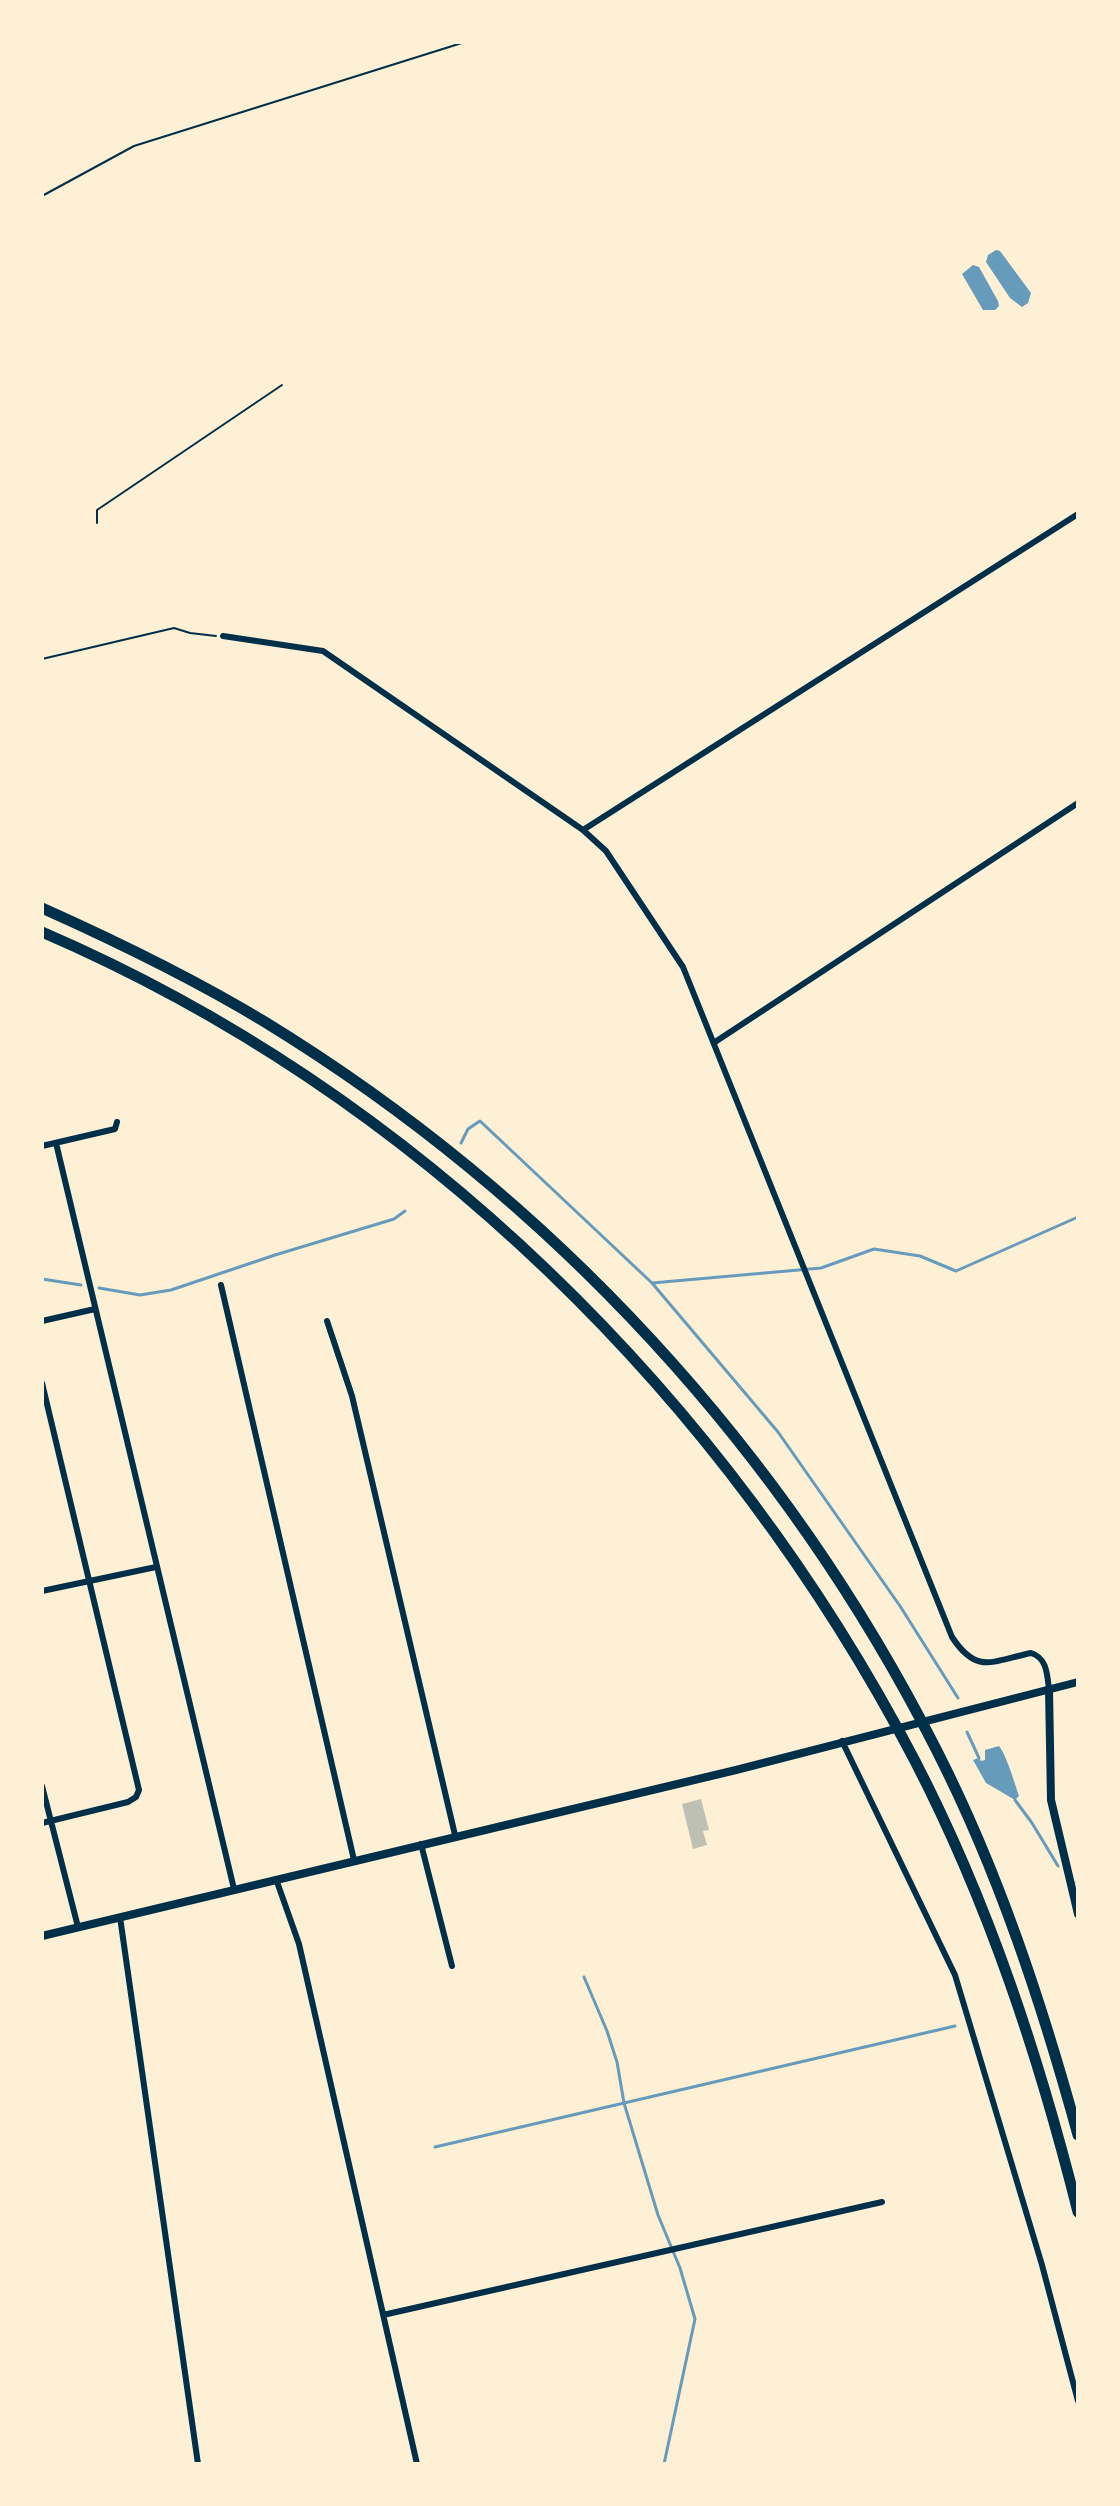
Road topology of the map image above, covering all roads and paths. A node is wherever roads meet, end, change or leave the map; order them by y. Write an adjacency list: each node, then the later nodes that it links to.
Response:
1 (465, 42): 2 (path)
2 (42, 196)
3 (282, 385): 5 (path)
4 (1078, 514): 9 (street)
5 (97, 523)
6 (223, 636): 7 (path); 9 (street)
7 (42, 659)
8 (1078, 803): 12 (street)
9 (583, 830): 12 (street)
10 (42, 908): 40 (highway)
11 (42, 932): 42 (highway)
12 (715, 1042): 25 (street)
13 (117, 1122): 14 (street)
14 (56, 1143): 15 (street); 17 (street)
15 (42, 1146)
16 (221, 1285): 32 (street)
17 (95, 1309): 18 (street); 21 (street)
18 (42, 1321)
19 (327, 1321): 30 (street)
20 (42, 1383): 22 (street)
21 (156, 1567): 22 (street); 34 (street)
22 (89, 1582): 23 (street); 28 (street)
23 (42, 1591)
24 (1078, 1682): 25 (street)
25 (1049, 1689): 26 (street); 35 (street)
26 (842, 1741): 30 (street); 44 (street)
27 (42, 1786): 28 (street)
28 (50, 1821): 29 (street); 37 (street)
29 (42, 1823)
30 (455, 1835): 31 (street)
31 (421, 1844): 32 (street); 39 (street)
32 (354, 1860): 33 (street)
33 (276, 1879): 34 (street); 43 (street)
34 (234, 1889): 36 (street)
35 (1078, 1914)
36 (120, 1917): 37 (street); 45 (street)
37 (78, 1927): 38 (street)
38 (42, 1936)
39 (452, 1966)
40 (1078, 2135)
41 (882, 2202): 43 (street)
42 (1078, 2212)
43 (383, 2315): 46 (street)
44 (1078, 2401)
45 (198, 2464)
46 (417, 2464)

